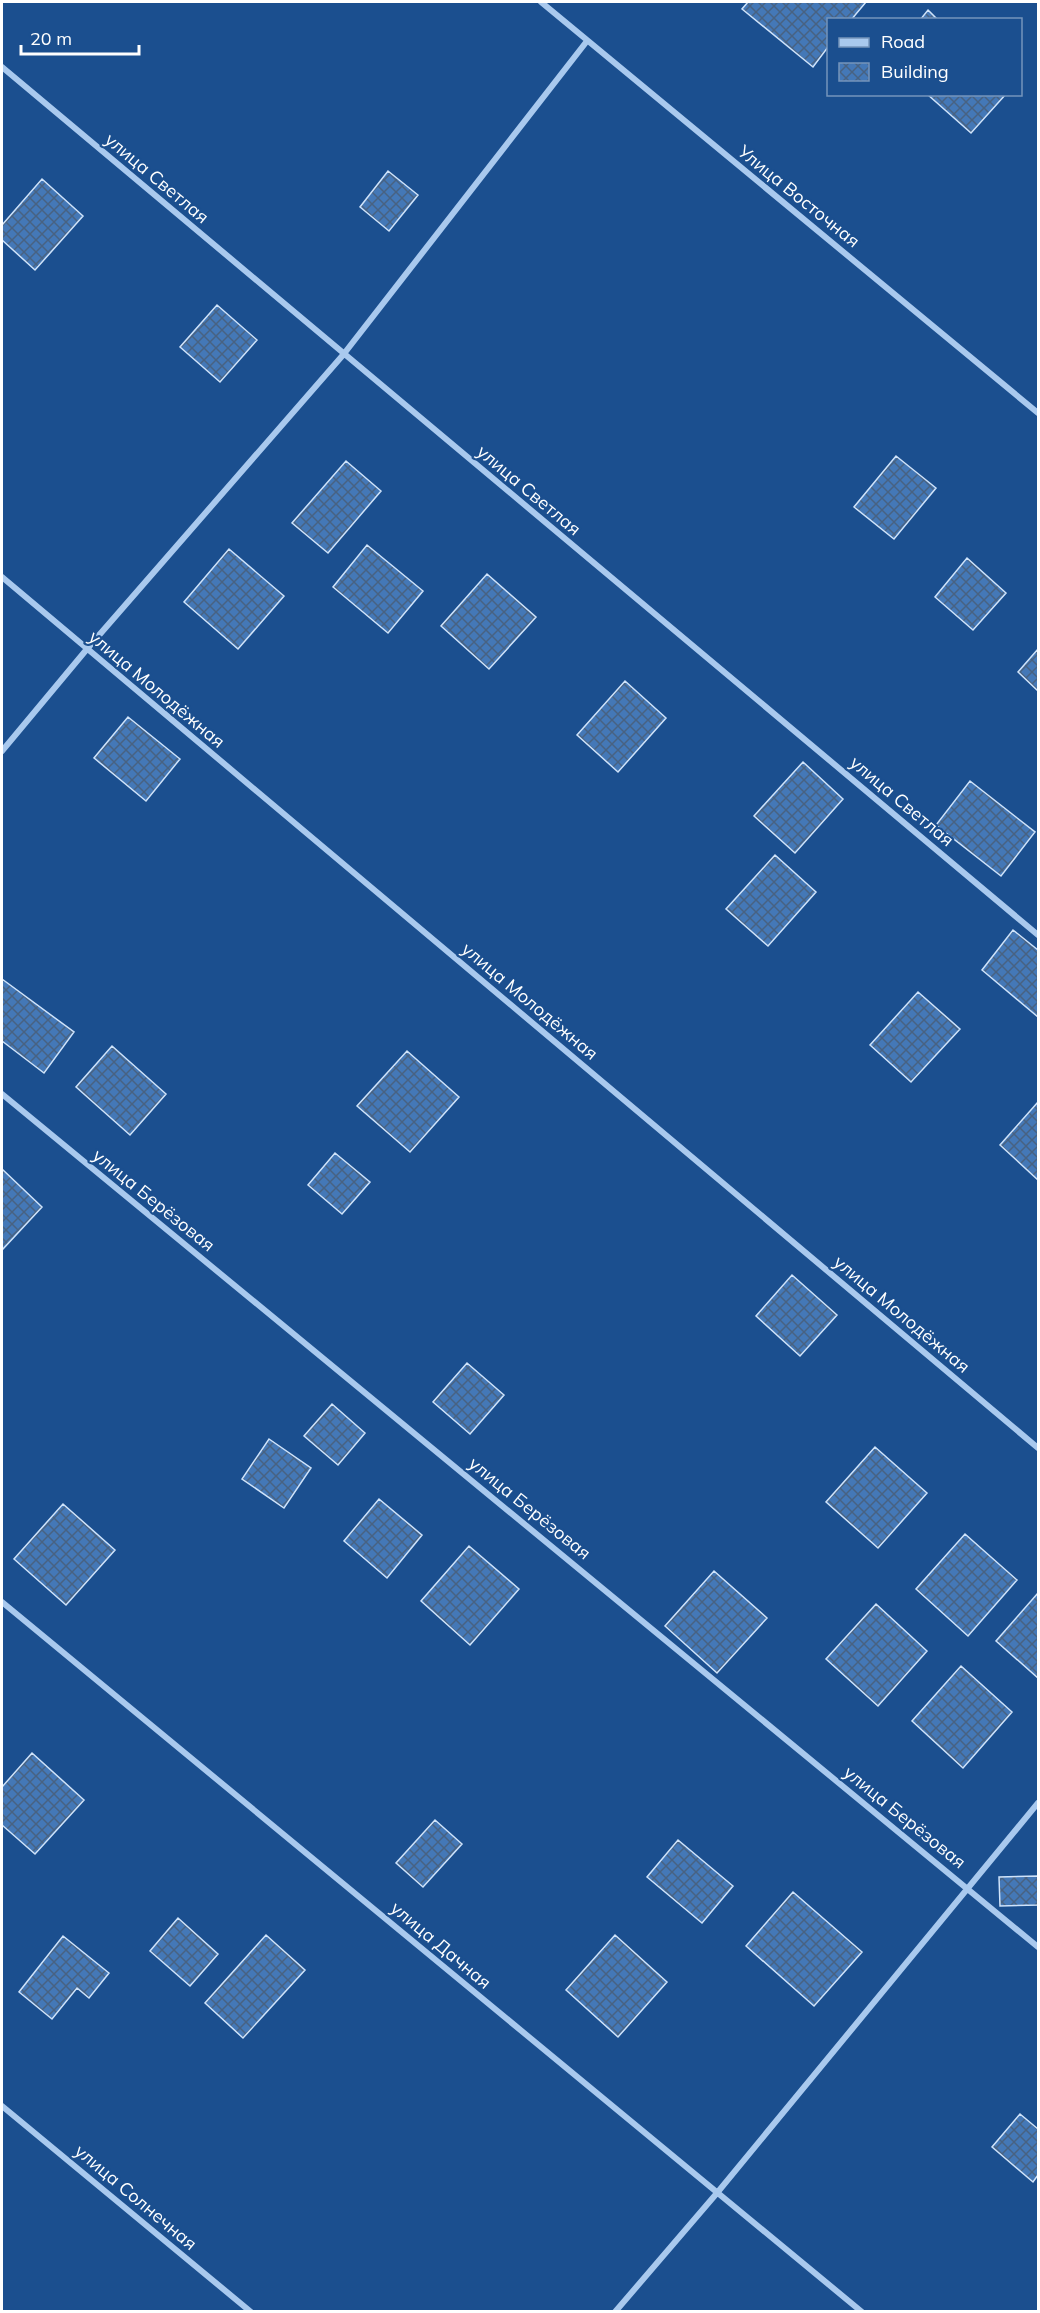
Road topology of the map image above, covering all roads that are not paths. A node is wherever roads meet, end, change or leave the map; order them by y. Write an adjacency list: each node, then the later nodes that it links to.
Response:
1 (541, 2): 2 (street, Улица Восточная)
2 (587, 41): 4 (street); 5 (street, Улица Восточная)
3 (2, 66): 4 (street, улица Светлая)
4 (343, 355): 7 (street); 9 (street, улица Светлая)
5 (1038, 413)
6 (2, 577): 7 (street, улица Молодёжная)
7 (87, 649): 8 (street); 11 (street, улица Молодёжная)
8 (2, 751)
9 (1038, 935)
10 (2, 1094): 14 (street, улица Берёзовая)
11 (1038, 1448)
12 (2, 1602): 17 (street, улица Дачная)
13 (1038, 1803): 14 (street)
14 (968, 1887): 15 (street, улица Берёзовая); 17 (street)
15 (1038, 1947)
16 (2, 2106): 18 (street, улица Солнечная)
17 (717, 2193): 19 (street); 20 (street, улица Дачная)
18 (251, 2312)
19 (615, 2312)
20 (862, 2312)

